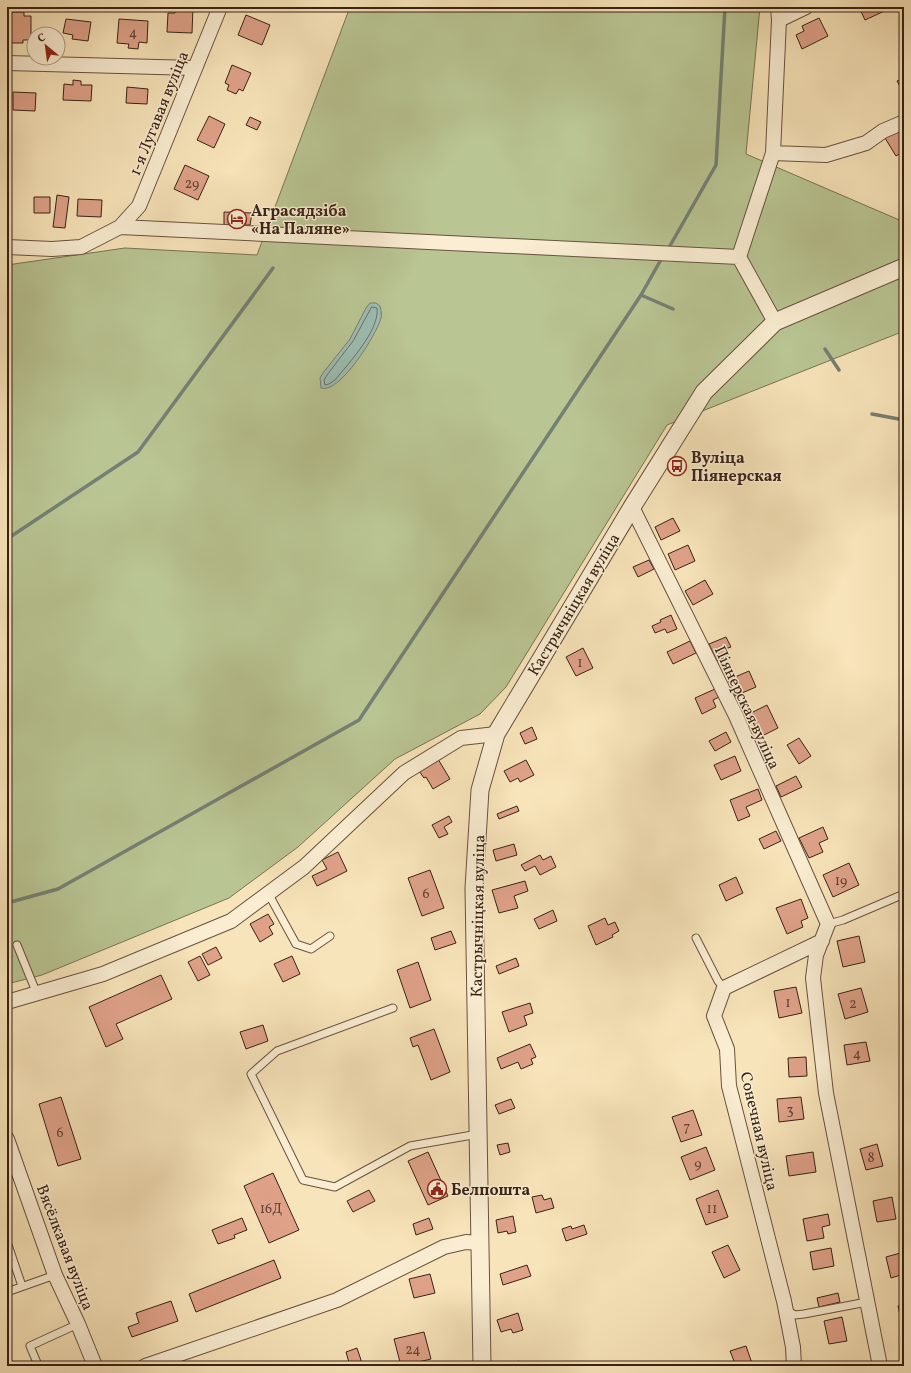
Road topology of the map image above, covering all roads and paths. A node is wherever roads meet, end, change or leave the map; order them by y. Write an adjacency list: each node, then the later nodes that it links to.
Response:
1 (220, 7): 5 (street, 1-я Лугавая вуліца)
2 (806, 7): 3 (street)
3 (778, 14): 7 (street)
4 (7, 63): 5 (street)
5 (195, 68): 8 (street, 1-я Лугавая вуліца)
6 (904, 122): 7 (street)
7 (773, 153): 10 (street)
8 (120, 227): 9 (street); 10 (street)
9 (7, 247)
10 (739, 257): 12 (street)
11 (904, 267): 12 (street)
12 (775, 322): 13 (street, Кастрычніцкая вуліца)
13 (632, 507): 14 (street, Кастрычніцкая вуліца); 17 (street, Піянерская вуліца)
14 (496, 734): 15 (street); 26 (street, Кастрычніцкая вуліца)
15 (268, 893): 18 (lane); 23 (street)
16 (904, 894): 17 (lane)
17 (828, 924): 20 (street)
18 (330, 936)
19 (696, 938): 22 (lane)
20 (822, 941): 22 (street); 33 (street)
21 (18, 944): 23 (lane)
22 (724, 988): 34 (street, Сонечная вуліца)
23 (37, 994): 24 (street)
24 (7, 1002)
25 (393, 1008): 26 (lane)
26 (478, 1134): 29 (street, Кастрычніцкая вуліца)
27 (7, 1139): 30 (street, Вясёлкавая вуліца)
28 (7, 1242): 31 (lane)
29 (479, 1242): 38 (street); 39 (street, Кастрычніцкая вуліца)
30 (55, 1275): 31 (lane); 35 (street, Вясёлкавая вуліца)
31 (22, 1286): 32 (lane)
32 (7, 1292)
33 (867, 1302): 34 (lane); 41 (street)
34 (786, 1310): 40 (street, Сонечная вуліца)
35 (78, 1324): 36 (lane); 37 (street, Вясёлкавая вуліца)
36 (35, 1366)
37 (95, 1366)
38 (145, 1366)
39 (482, 1366)
40 (794, 1366)
41 (880, 1366)

